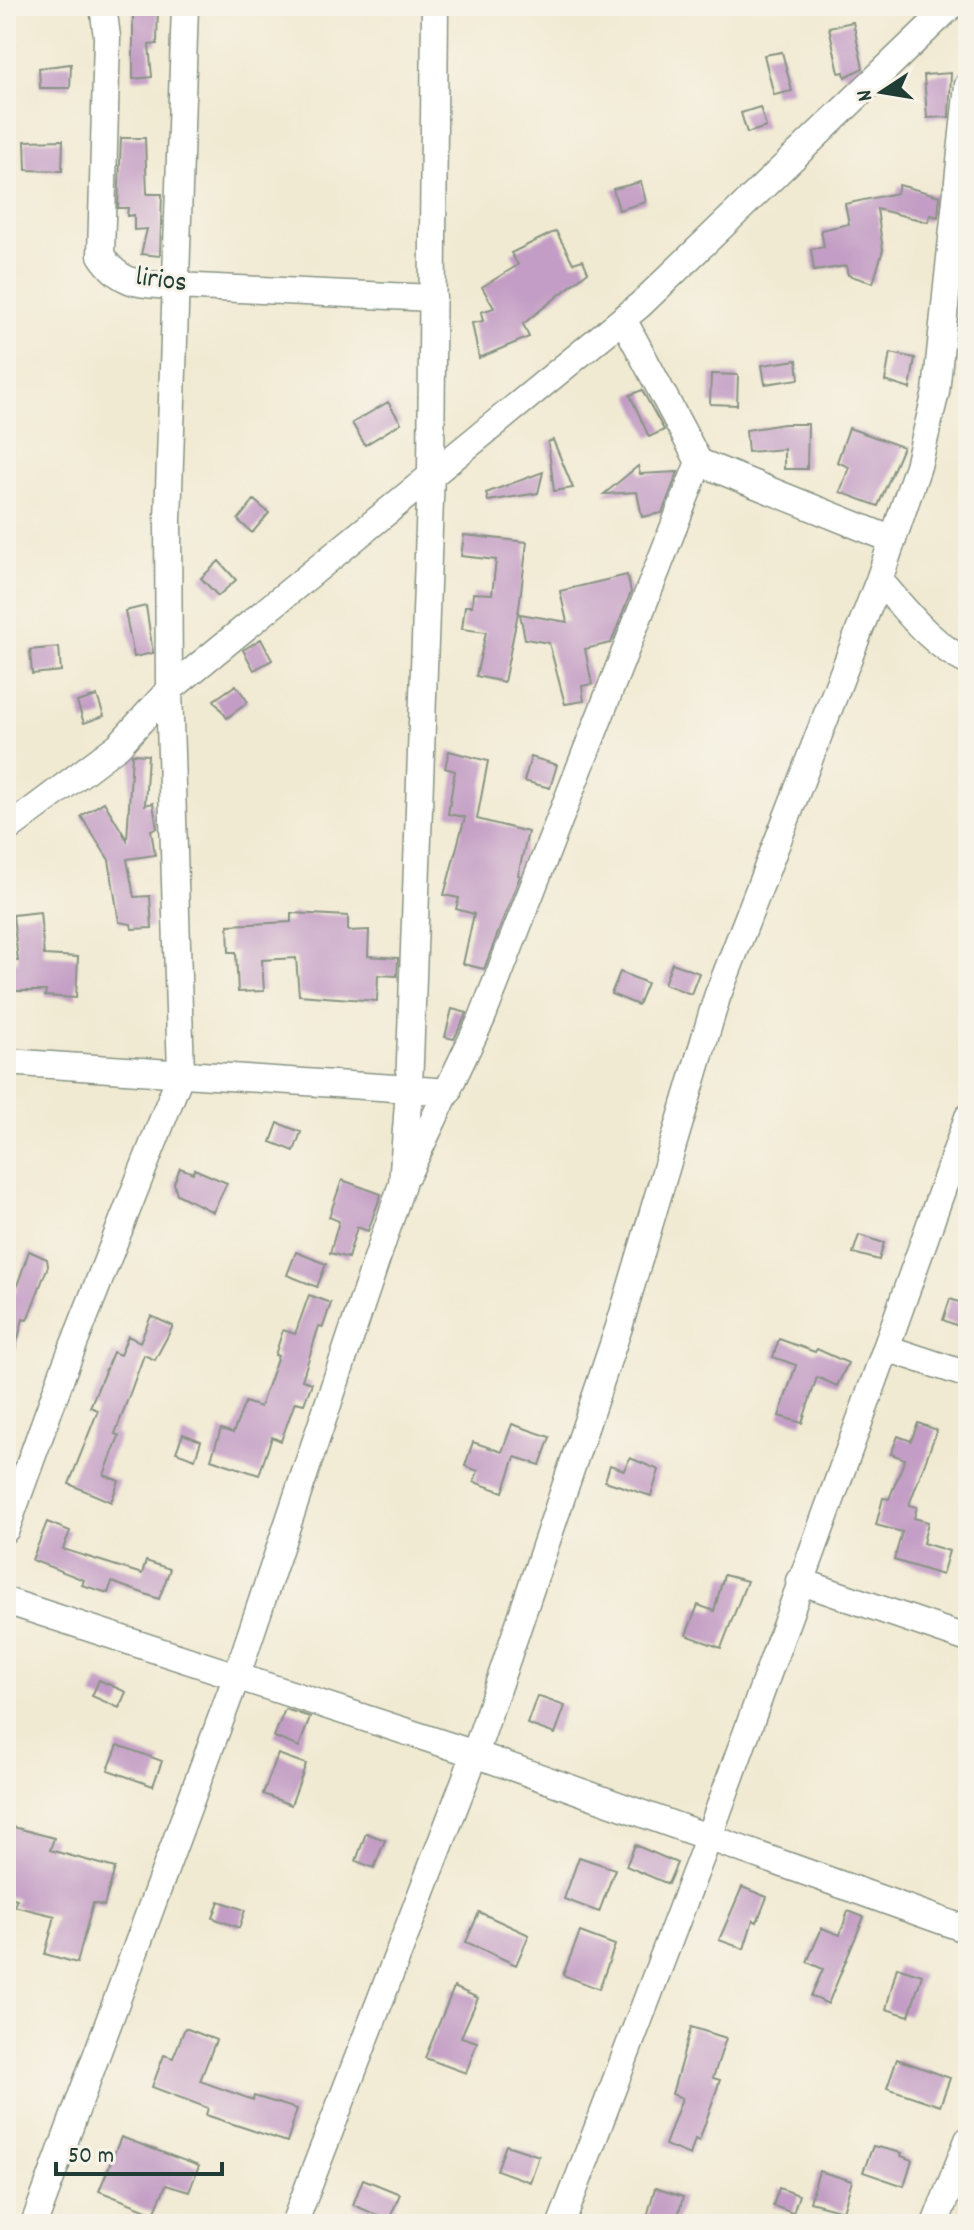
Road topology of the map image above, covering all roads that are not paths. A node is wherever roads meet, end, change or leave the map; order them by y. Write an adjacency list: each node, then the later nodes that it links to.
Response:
1 (103, 6): 6 (street, lirios)
2 (185, 6): 6 (street)
3 (435, 6): 7 (street)
4 (951, 6): 8 (street)
5 (968, 85): 11 (street)
6 (176, 286): 7 (street, lirios); 14 (street)
7 (433, 298): 10 (street)
8 (623, 319): 9 (street); 10 (street)
9 (699, 462): 11 (street); 19 (street)
10 (431, 472): 14 (street); 18 (street)
11 (893, 540): 12 (street)
12 (879, 580): 13 (street); 29 (street)
13 (968, 662)
14 (169, 690): 15 (street); 17 (street)
15 (6, 830)
16 (6, 1062): 17 (street)
17 (181, 1073): 18 (street); 24 (street)
18 (409, 1089): 19 (street); 21 (street)
19 (448, 1092): 21 (street)
20 (968, 1117): 22 (street)
21 (402, 1184): 28 (street)
22 (886, 1348): 23 (street); 25 (street)
23 (968, 1375)
24 (6, 1529)
25 (799, 1581): 27 (street); 30 (street)
26 (6, 1601): 28 (street)
27 (968, 1639)
28 (236, 1678): 29 (street); 33 (street)
29 (475, 1754): 30 (street); 34 (street)
30 (708, 1839): 31 (street); 35 (street)
31 (968, 1930)
32 (968, 2140): 36 (street)
33 (34, 2224)
34 (294, 2224)
35 (561, 2224)
36 (935, 2224)

